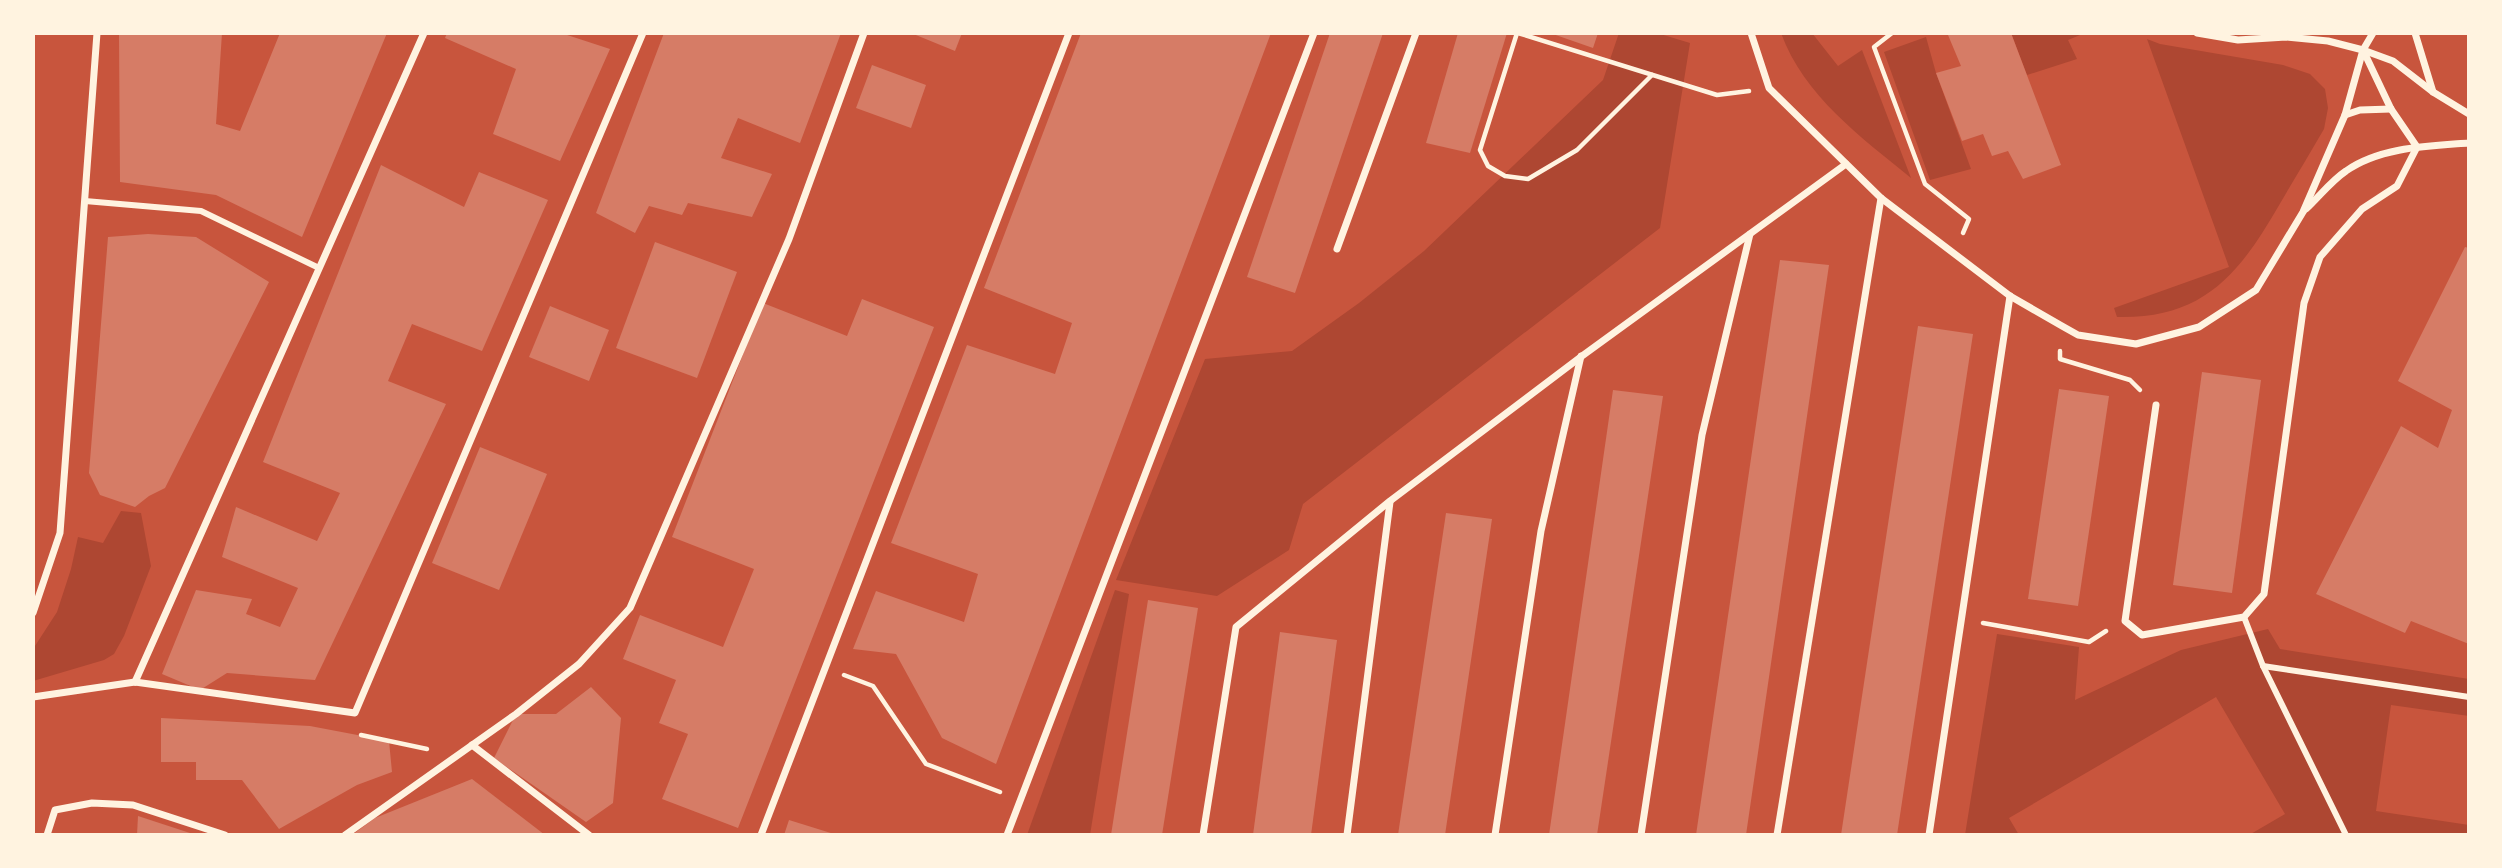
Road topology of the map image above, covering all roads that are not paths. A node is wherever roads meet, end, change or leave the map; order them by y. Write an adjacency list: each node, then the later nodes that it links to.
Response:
1 (97, 33): 21 (street)
2 (424, 33): 25 (street)
3 (643, 33): 33 (street)
4 (864, 33): 36 (street)
5 (1069, 33): 41 (street)
6 (1314, 33): 42 (street)
7 (1416, 33): 24 (street)
8 (1751, 33): 19 (street)
9 (2197, 33): 12 (street)
10 (2373, 33): 12 (street)
11 (2415, 33): 13 (street)
12 (2363, 50): 13 (street); 14 (street); 16 (street)
13 (2433, 92): 15 (street)
14 (2391, 109): 16 (street); 18 (street)
15 (2469, 114)
16 (2345, 115): 22 (street)
17 (2469, 143): 18 (street)
18 (2417, 148): 22 (street); 31 (street)
19 (1846, 164): 20 (street); 23 (street)
20 (1881, 198): 26 (street); 47 (street)
21 (85, 201): 25 (street); 30 (street)
22 (2303, 212): 26 (street)
23 (1750, 233): 27 (street); 46 (street)
24 (1337, 249)
25 (319, 268): 33 (street)
26 (2010, 296): 48 (street)
27 (1581, 356): 29 (street); 45 (street)
28 (2156, 405): 31 (street)
29 (1390, 501): 43 (street); 44 (street)
30 (33, 613)
31 (2244, 617): 32 (street)
32 (2263, 666): 35 (street); 49 (street)
33 (135, 682): 34 (street)
34 (33, 697)
35 (2469, 697)
36 (472, 745): 39 (street); 40 (street)
37 (47, 835): 38 (street)
38 (225, 835)
39 (345, 835)
40 (589, 835)
41 (761, 835)
42 (1007, 835)
43 (1203, 835)
44 (1347, 835)
45 (1495, 835)
46 (1640, 835)
47 (1777, 835)
48 (1929, 835)
49 (2346, 835)

